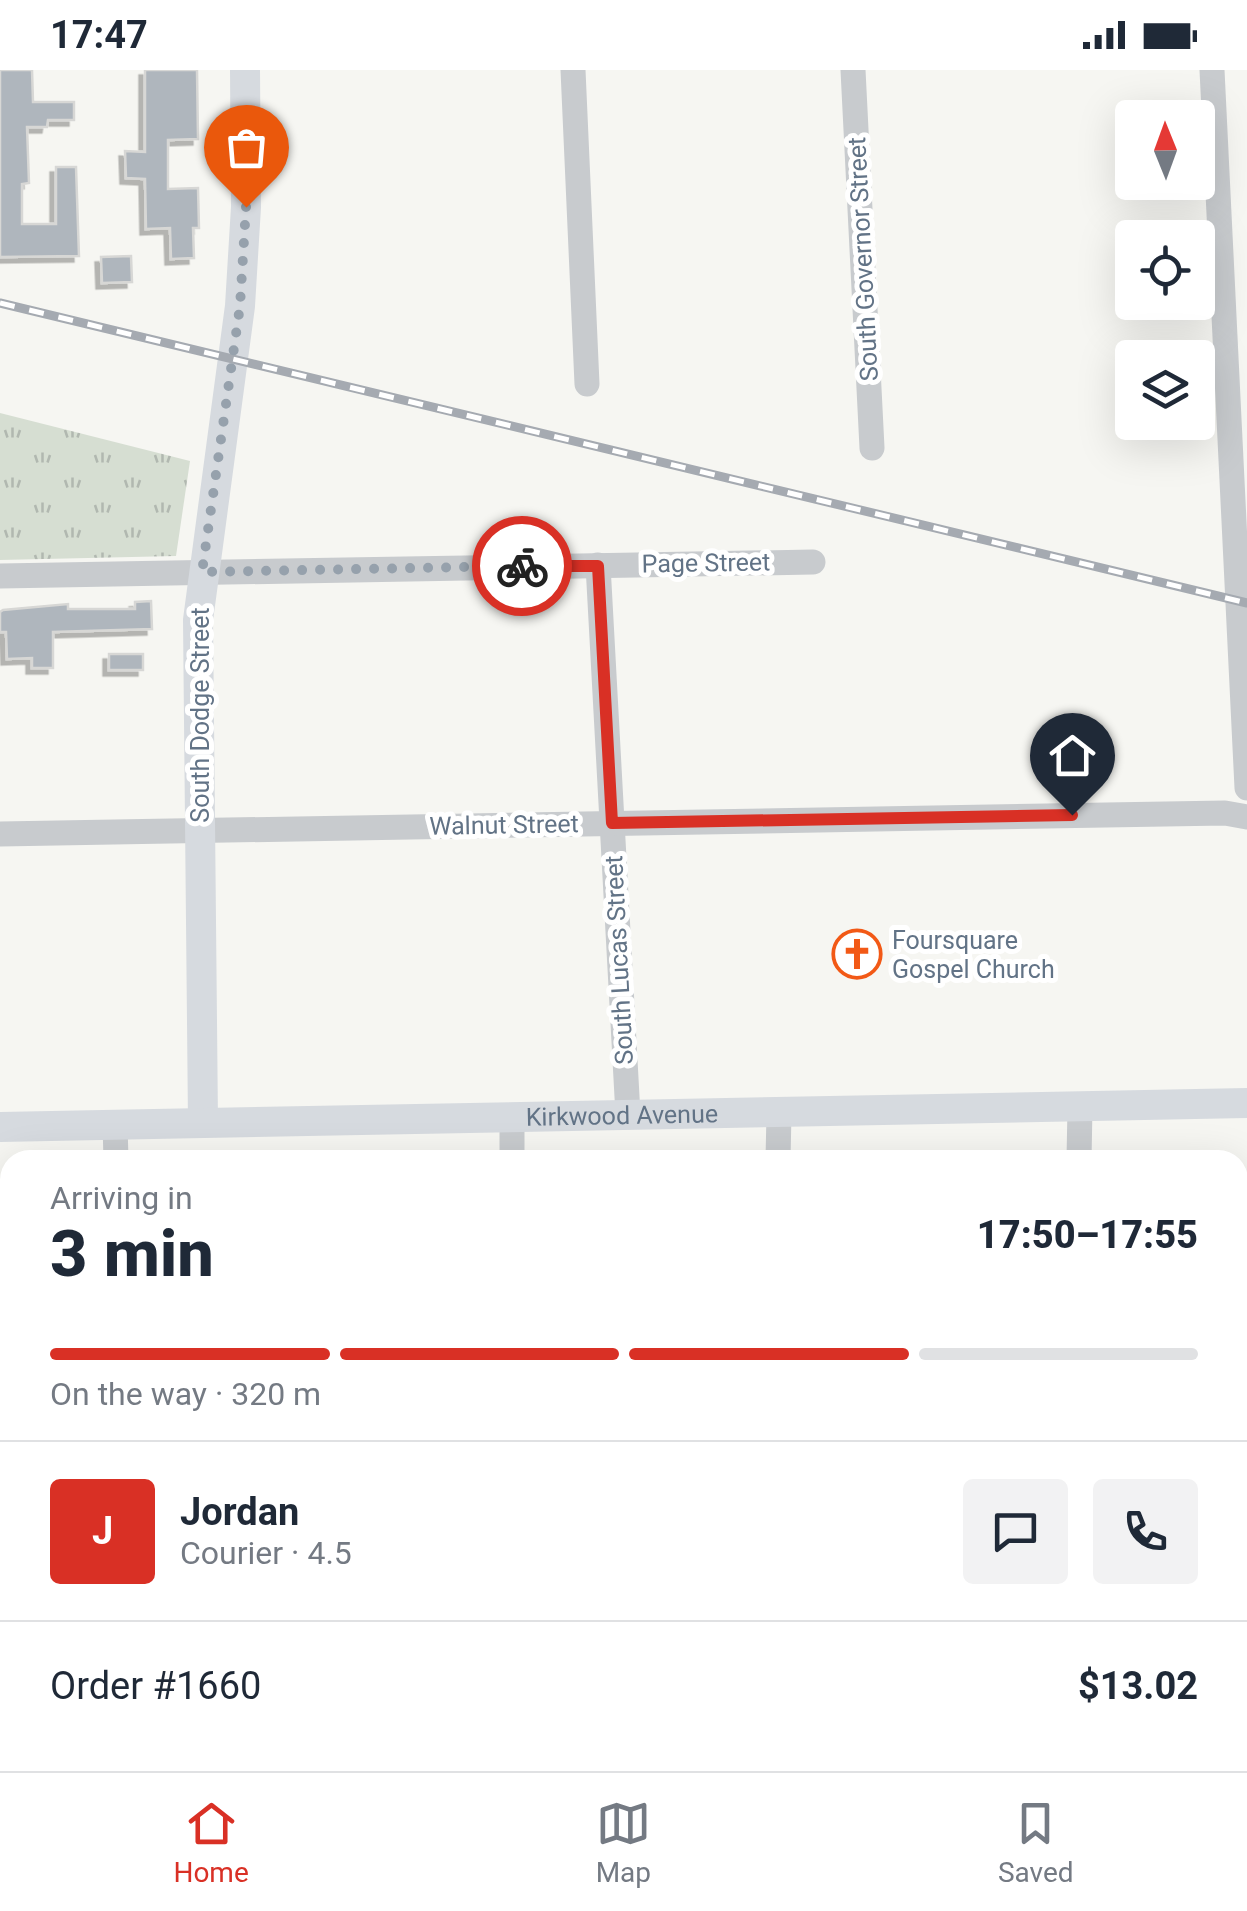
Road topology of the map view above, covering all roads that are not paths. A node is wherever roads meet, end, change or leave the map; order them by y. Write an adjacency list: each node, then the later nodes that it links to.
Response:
1 (245, 70): 10 (main road, South Dodge Street)
2 (573, 70): 6 (street)
3 (853, 70): 7 (street, South Governor Street)
4 (1212, 70): 5 (street)
5 (1237, 341): 12 (street)
6 (588, 384)
7 (872, 448)
8 (813, 562): 9 (street, Page Street)
9 (598, 566): 10 (street, Page Street); 14 (street, South Lucas Street)
10 (202, 572): 11 (street, Page Street); 15 (main road, South Dodge Street)
11 (0, 576)
12 (1247, 788)
13 (1247, 817): 14 (street, Walnut Street)
14 (612, 823): 15 (street, Walnut Street); 20 (street, South Lucas Street)
15 (200, 830): 16 (street, Walnut Street); 22 (main road, South Dodge Street)
16 (0, 834)
17 (1247, 1103): 18 (main road, Kirkwood Avenue)
18 (1080, 1106): 19 (main road, Kirkwood Avenue); 28 (street)
19 (779, 1112): 20 (main road, Kirkwood Avenue); 27 (street)
20 (628, 1115): 21 (main road, Kirkwood Avenue)
21 (512, 1117): 22 (main road, Kirkwood Avenue); 26 (street)
22 (202, 1122): 23 (main road, Kirkwood Avenue)
23 (116, 1124): 24 (main road, Kirkwood Avenue); 25 (street)
24 (0, 1127)
25 (116, 1150)
26 (512, 1150)
27 (778, 1150)
28 (1079, 1150)

